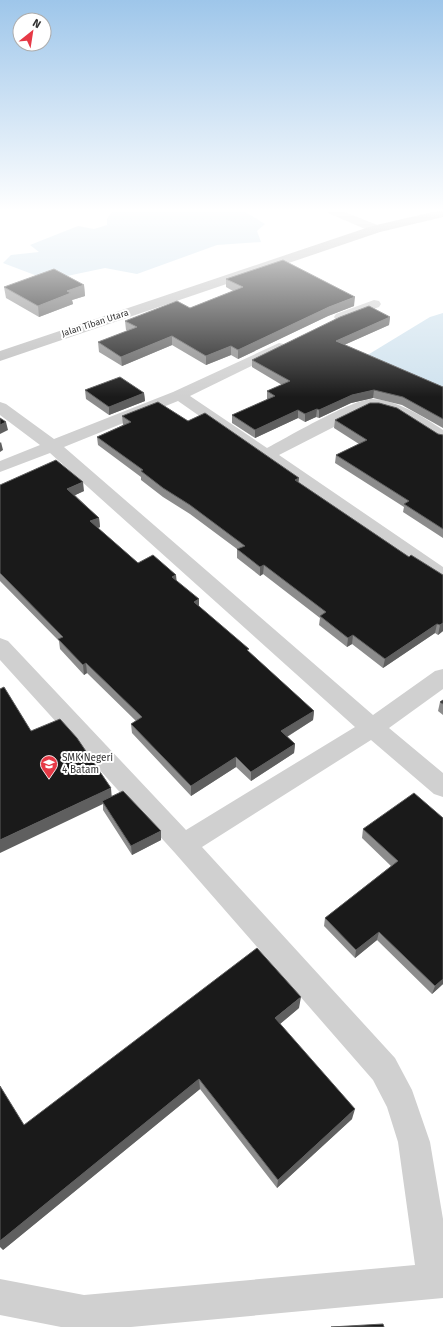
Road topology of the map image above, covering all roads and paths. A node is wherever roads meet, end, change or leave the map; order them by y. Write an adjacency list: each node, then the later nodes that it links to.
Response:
1 (246, 273): 5 (street, Jalan Tiban Utara)
2 (374, 304): 3 (street)
3 (328, 324)
4 (293, 340): 6 (street)
5 (0, 356)
6 (179, 395): 9 (street); 10 (street)
7 (0, 407): 9 (street)
8 (443, 437): 10 (street)
9 (53, 446): 11 (street); 15 (street)
10 (266, 455): 12 (street)
11 (0, 467)
12 (443, 576)
13 (0, 646): 17 (street)
14 (443, 677): 15 (street)
15 (372, 728): 16 (street); 17 (street)
16 (443, 787)
17 (184, 845): 18 (street)
18 (439, 1280): 20 (street)
19 (0, 1297): 20 (street)
20 (84, 1320)

